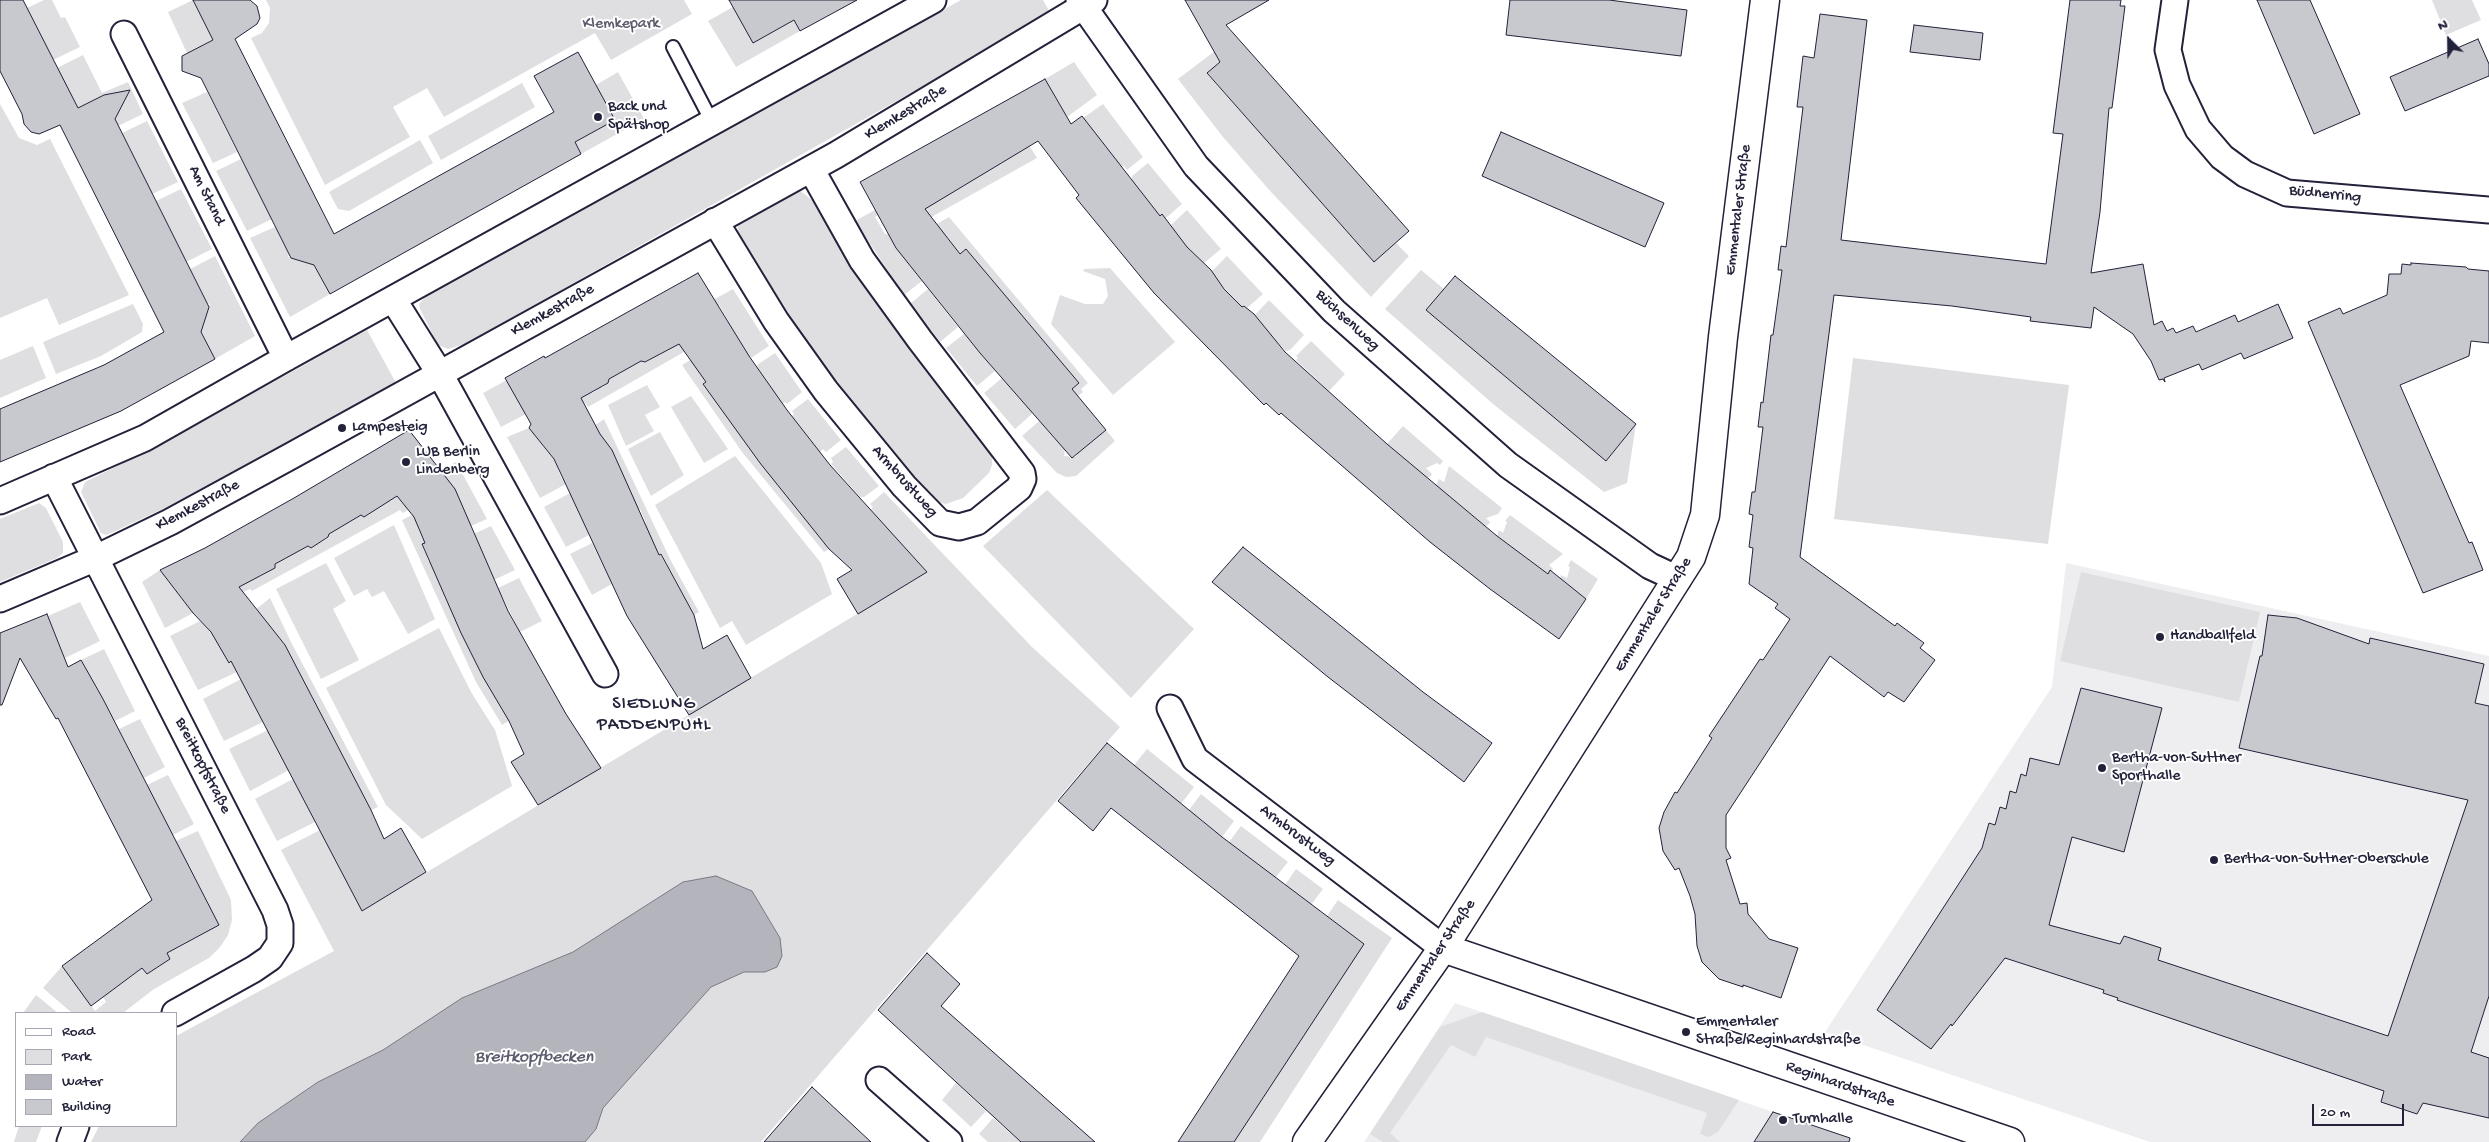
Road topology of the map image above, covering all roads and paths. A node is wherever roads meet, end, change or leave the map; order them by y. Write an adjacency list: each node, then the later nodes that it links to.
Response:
1 (933, 0): 7 (street)
2 (1765, 0): 17 (street, Emmentaler Straße)
3 (2175, 0): 9 (street, Büdnerring)
4 (1085, 2): 8 (street, Klemkestraße); 17 (street, Büchsenweg)
5 (124, 34): 12 (street, Am Stand)
6 (673, 47): 7 (lane)
7 (712, 122): 11 (street)
8 (812, 169): 10 (street, Klemkestraße); 10 (street, Armbrustweg)
9 (2489, 210)
10 (715, 221): 13 (street, Klemkestraße)
11 (393, 299): 12 (street); 13 (street)
12 (286, 358): 14 (street)
13 (440, 374): 16 (street, Klemkestraße); 19 (street)
14 (54, 477): 15 (street); 16 (street, Breitkopfstraße)
15 (0, 500)
16 (96, 558): 18 (street, Klemkestraße); 22 (street, Breitkopfstraße)
17 (1678, 579): 21 (street, Emmentaler Straße)
18 (0, 599)
19 (605, 674)
20 (1170, 708): 21 (street, Armbrustweg)
21 (1443, 948): 25 (street, Reginhardstraße); 28 (street, Emmentaler Straße)
22 (177, 1012)
23 (879, 1080): 27 (street)
24 (76, 1127): 26 (street)
25 (1966, 1135): 29 (street, Reginhardstraße)
26 (70, 1142)
27 (949, 1142)
28 (1307, 1142)
29 (2010, 1142)

